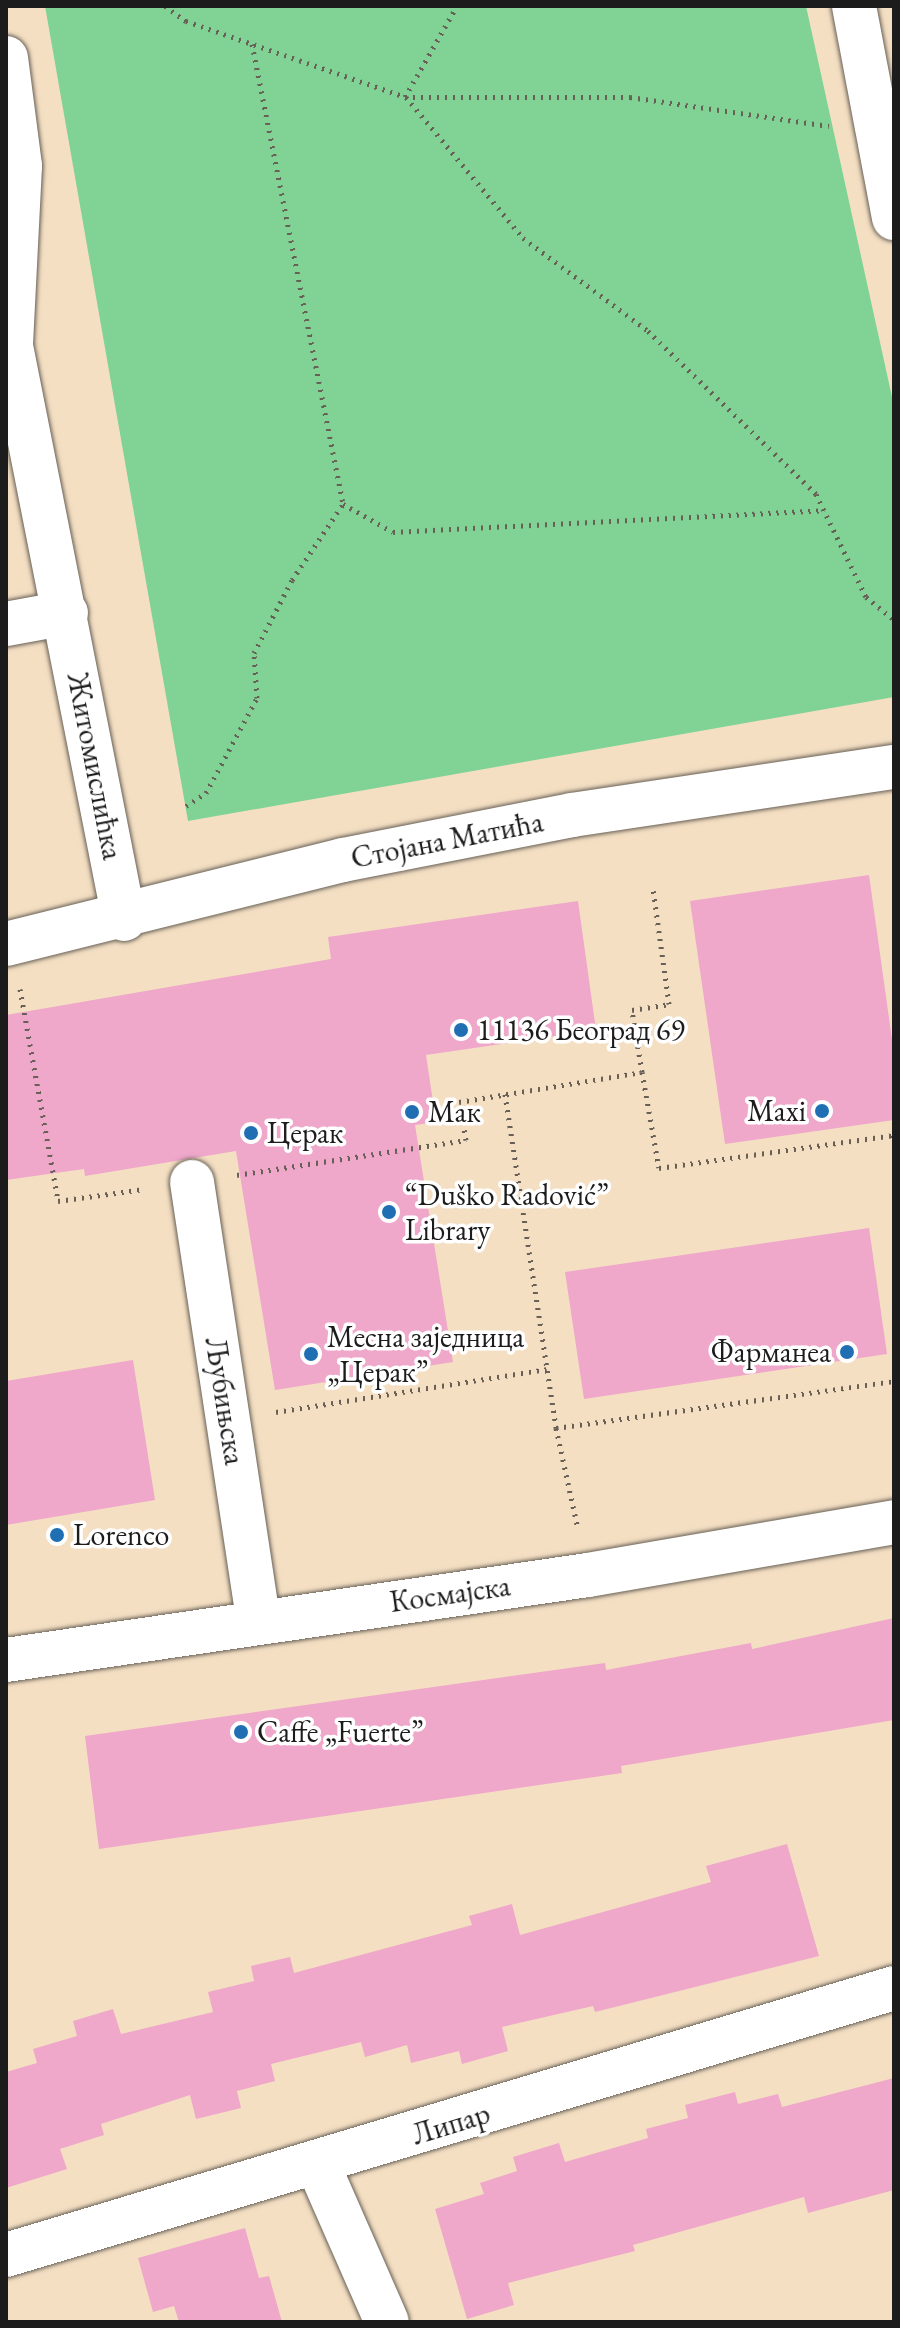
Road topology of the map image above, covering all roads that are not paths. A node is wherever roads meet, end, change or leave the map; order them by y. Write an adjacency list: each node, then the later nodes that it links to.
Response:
1 (854, 6): 3 (street)
2 (6, 58): 4 (street, Житомислићка)
3 (892, 199)
4 (9, 346): 5 (street, Житомислићка)
5 (66, 613): 6 (street); 8 (street, Житомислићка)
6 (6, 624)
7 (894, 767): 8 (street, Стојана Матића)
8 (124, 919): 9 (street, Стојана Матића)
9 (9, 943)
10 (192, 1182): 12 (street, Љубињска)
11 (894, 1522): 12 (street, Космајска)
12 (258, 1619): 13 (street, Космајска)
13 (6, 1660)
14 (894, 1988): 15 (street, Липар)
15 (318, 2165): 16 (street, Липар); 17 (street)
16 (6, 2255)
17 (387, 2322)

